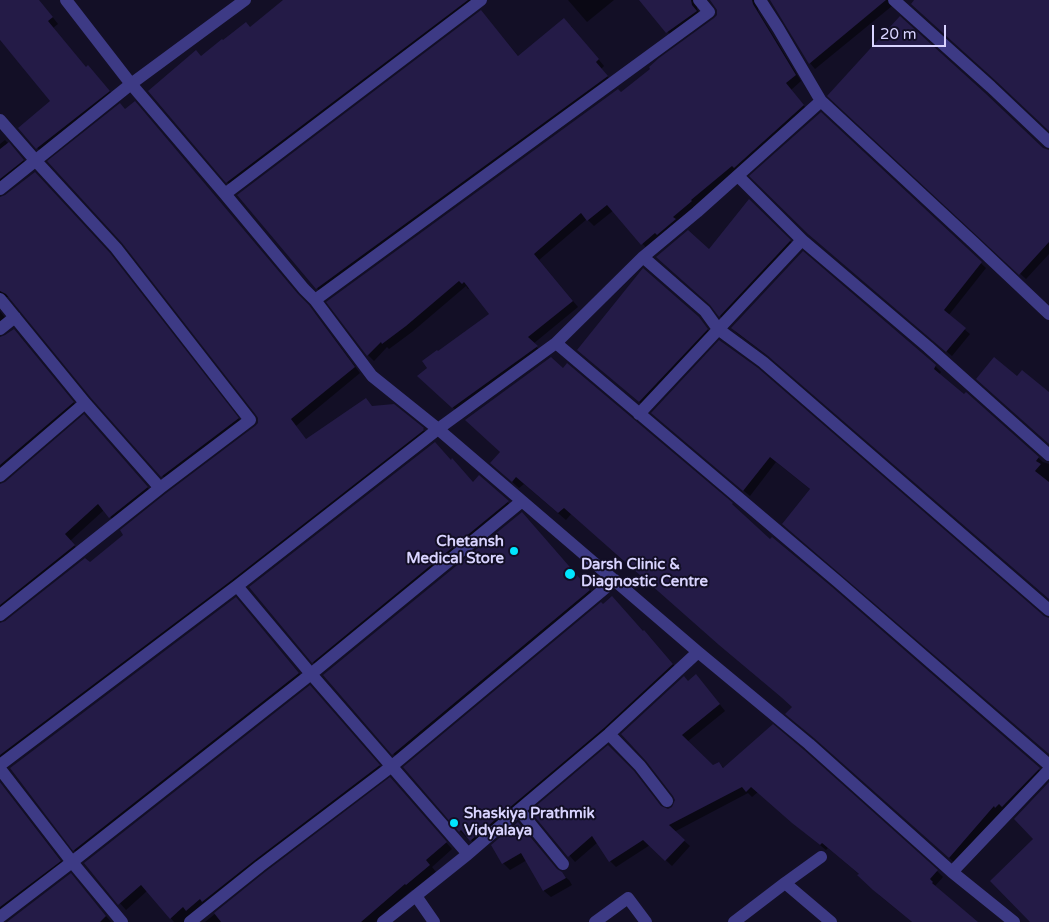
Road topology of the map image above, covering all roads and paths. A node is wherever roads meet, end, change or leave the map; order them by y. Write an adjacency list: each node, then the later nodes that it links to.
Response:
1 (66, 0): 7 (street)
2 (245, 0): 7 (street)
3 (481, 0): 14 (street)
4 (698, 0): 18 (street)
5 (760, 0): 8 (street)
6 (894, 0): 10 (street)
7 (131, 84): 11 (street); 14 (street)
8 (821, 101): 12 (street); 19 (street)
9 (0, 120): 11 (street)
10 (1049, 142)
11 (35, 160): 13 (street); 29 (street)
12 (738, 176): 15 (street); 16 (street)
13 (0, 189)
14 (225, 194): 18 (street)
15 (802, 240): 22 (street); 27 (street)
16 (643, 257): 22 (street); 23 (street)
17 (0, 299): 20 (street)
18 (315, 300): 26 (street)
19 (1049, 314)
20 (15, 316): 21 (street); 24 (street)
21 (0, 329)
22 (718, 329): 25 (street); 33 (street)
23 (556, 344): 25 (street); 26 (street)
24 (85, 403): 28 (street); 29 (street)
25 (639, 414): 38 (street)
26 (438, 429): 30 (street); 32 (street)
27 (1049, 455)
28 (0, 476)
29 (160, 488): 34 (street)
30 (522, 501): 31 (street); 36 (street)
31 (615, 580): 35 (street); 39 (street)
32 (237, 586): 36 (street); 40 (street)
33 (1049, 610)
34 (0, 615)
35 (698, 652): 37 (street); 48 (street)
36 (311, 674): 39 (street); 46 (street)
37 (610, 734): 42 (street); 43 (street)
38 (1049, 765)
39 (392, 766): 44 (street); 53 (street)
40 (0, 767): 46 (street)
41 (1049, 770): 48 (street)
42 (667, 801)
43 (519, 810): 44 (street); 47 (street)
44 (468, 854): 50 (street)
45 (821, 857): 49 (street)
46 (72, 862): 51 (street); 52 (street)
47 (563, 864)
48 (952, 872): 60 (street)
49 (785, 883): 58 (street); 59 (street)
50 (416, 896): 54 (street); 55 (street)
51 (0, 917)
52 (122, 922)
53 (190, 922)
54 (383, 922)
55 (434, 922)
56 (594, 922): 57 (street)
57 (646, 922)
58 (734, 922)
59 (831, 922)
60 (1014, 922)

